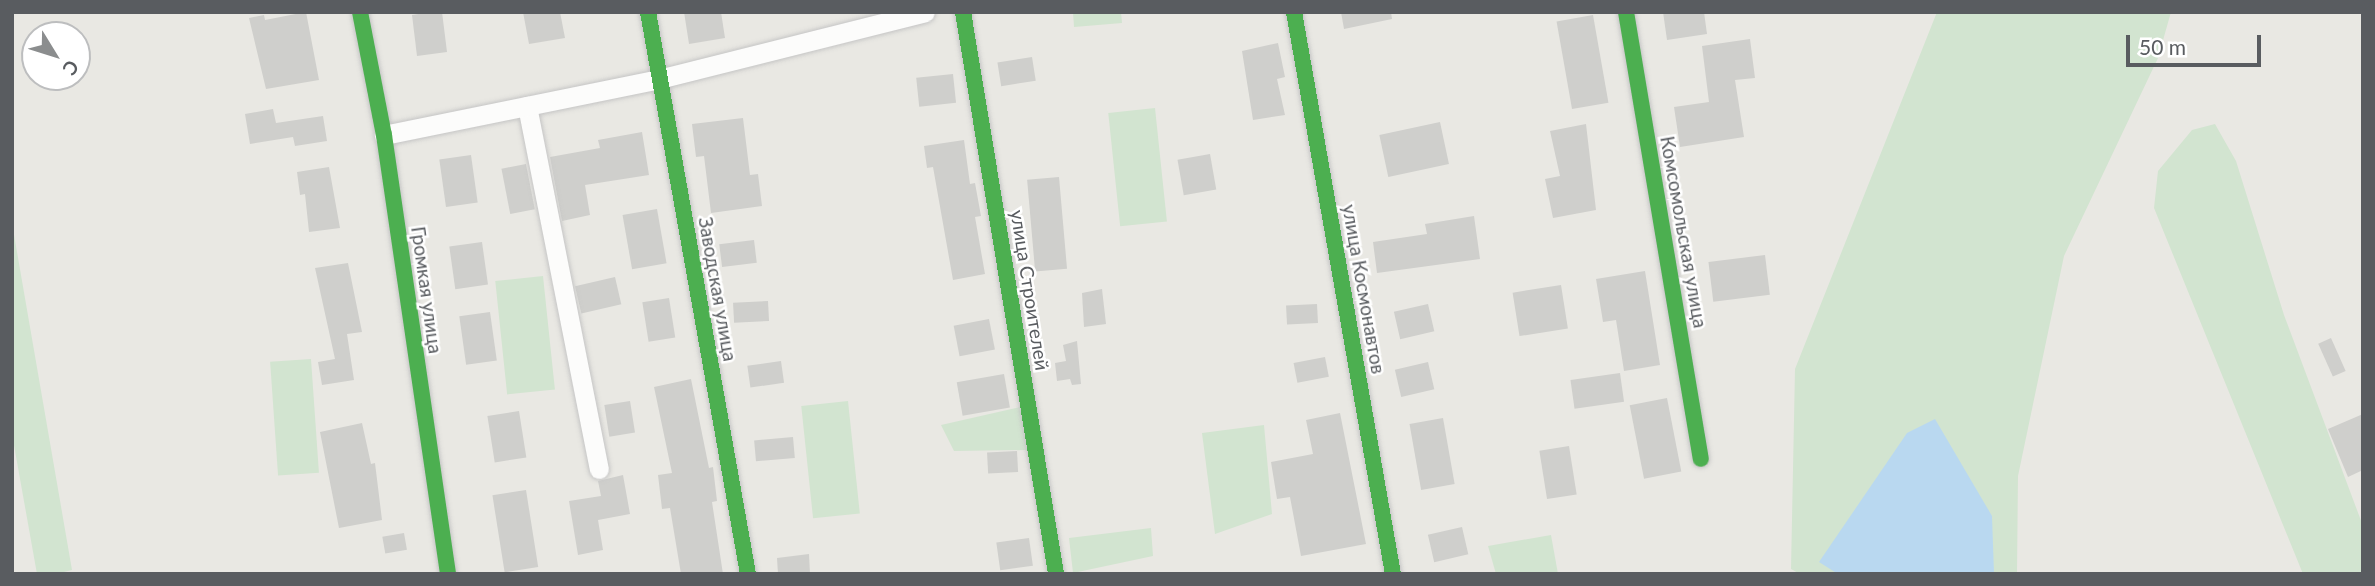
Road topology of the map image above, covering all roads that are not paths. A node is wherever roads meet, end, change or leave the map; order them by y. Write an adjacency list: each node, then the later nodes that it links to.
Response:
1 (360, 12): 9 (street, Громкая улица)
2 (648, 12): 7 (street, Заводская улица)
3 (925, 12): 7 (street)
4 (964, 12): 14 (street, улица Строителей)
5 (1294, 12): 15 (street, улица Космонавтов)
6 (1626, 12): 10 (street, Комсомольская улица)
7 (659, 79): 8 (street); 13 (street, Заводская улица)
8 (527, 106): 9 (street); 11 (street)
9 (384, 135): 12 (street, Громкая улица)
10 (1701, 460)
11 (599, 469)
12 (448, 574)
13 (748, 574)
14 (1056, 574)
15 (1393, 574)

